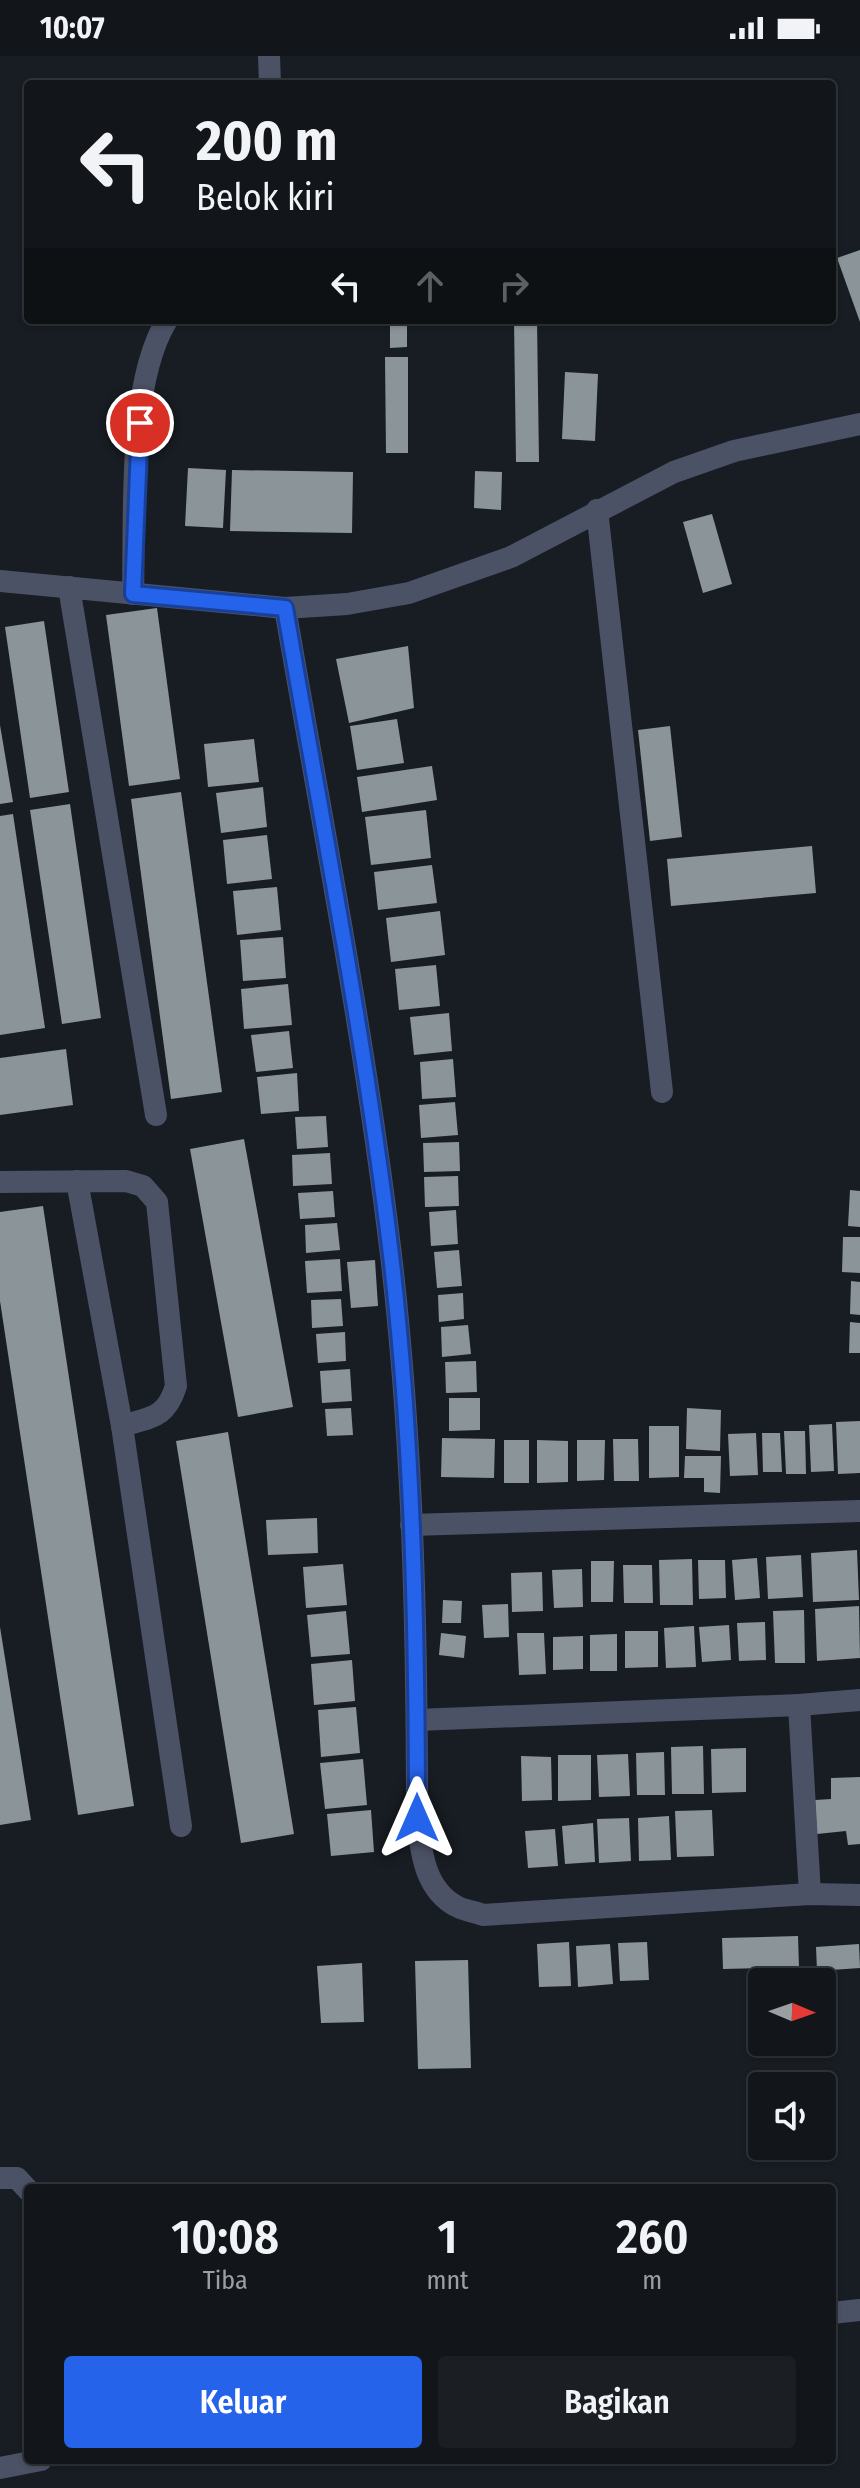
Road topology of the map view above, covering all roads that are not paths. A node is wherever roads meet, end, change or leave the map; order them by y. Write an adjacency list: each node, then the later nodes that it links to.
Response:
1 (269, 56): 2 (street)
2 (270, 80)
3 (164, 324): 8 (street)
4 (860, 424): 5 (street)
5 (597, 510): 9 (street); 10 (street)
6 (0, 581): 7 (street)
7 (69, 587): 8 (street); 11 (street)
8 (133, 594): 9 (street)
9 (285, 608): 16 (street)
10 (662, 1092)
11 (156, 1115)
12 (77, 1181): 13 (street); 14 (street); 14 (street)
13 (0, 1182)
14 (122, 1426): 20 (street)
15 (860, 1511): 16 (street)
16 (411, 1525): 19 (street)
17 (860, 1700): 18 (street)
18 (799, 1705): 19 (street); 21 (street)
19 (417, 1720): 21 (street)
20 (181, 1826)
21 (810, 1894): 22 (street)
22 (860, 1895)
23 (0, 2178): 24 (street)
24 (24, 2186)
25 (860, 2310): 26 (street)
26 (836, 2313)
27 (24, 2463): 28 (street)
28 (0, 2468)

